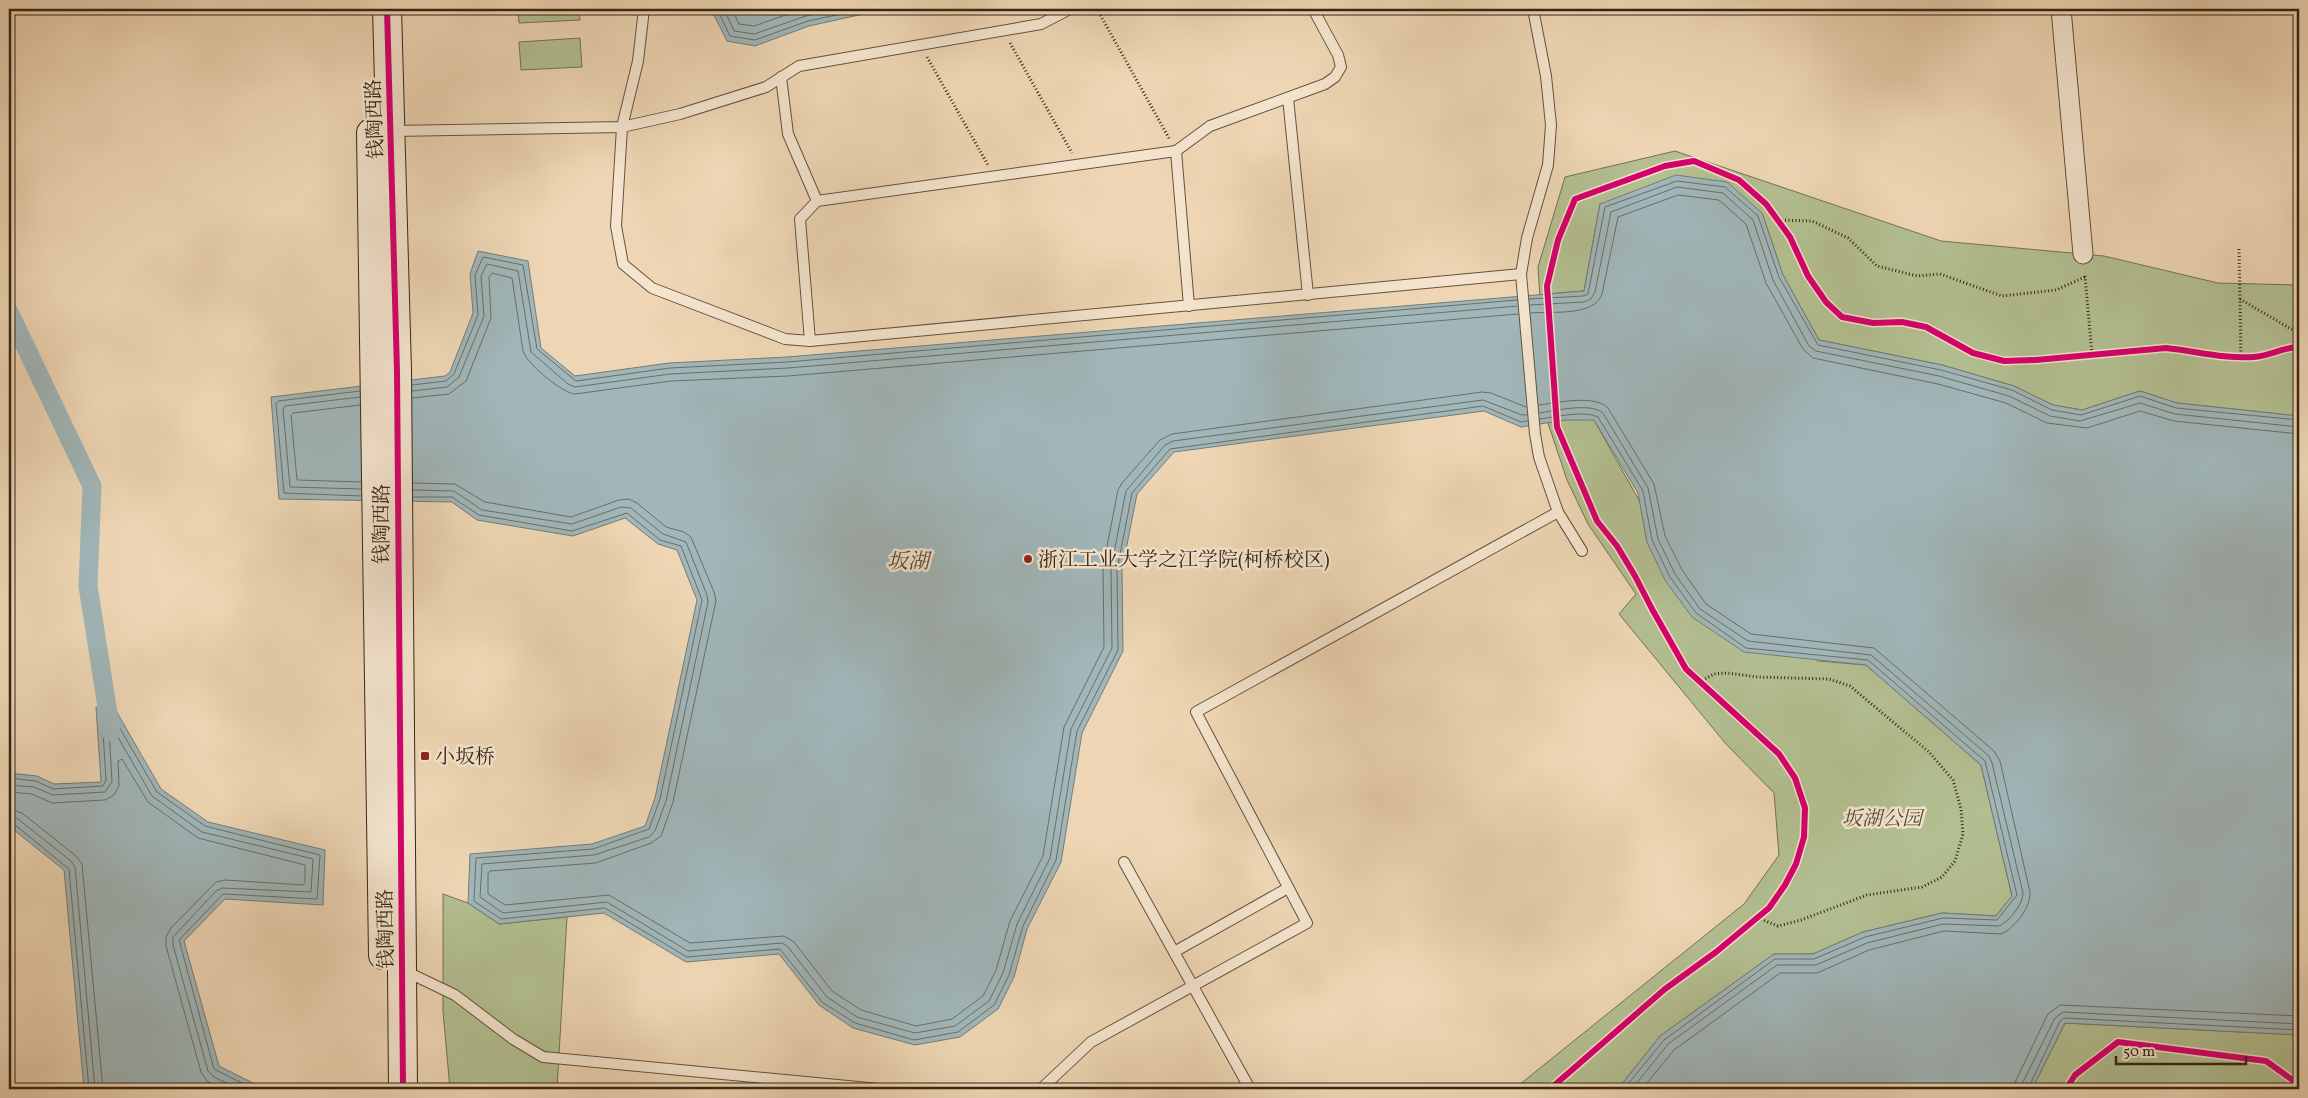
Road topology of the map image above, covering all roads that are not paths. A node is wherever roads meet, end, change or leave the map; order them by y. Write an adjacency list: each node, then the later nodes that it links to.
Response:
1 (370, 9): 11 (street, 钱陶西路)
2 (387, 9): 11 (street, 钱陶西路)
3 (644, 9): 10 (lane)
4 (1070, 9): 8 (lane)
5 (1313, 9): 9 (lane)
6 (1533, 9): 15 (lane)
7 (2061, 9): 14 (street)
8 (781, 77): 10 (lane); 13 (lane)
9 (1288, 98): 12 (lane); 16 (lane)
10 (622, 127): 11 (lane); 18 (lane)
11 (381, 131): 19 (street, 钱陶西路)
12 (1176, 151): 13 (lane); 17 (lane)
13 (817, 201): 18 (lane)
14 (2083, 254)
15 (1521, 274): 16 (lane); 20 (lane)
16 (1308, 295): 17 (lane)
17 (1189, 306): 18 (lane)
18 (810, 341)
19 (386, 509): 25 (street, 钱陶西路); 27 (street, 钱陶西路)
20 (1558, 512): 21 (lane); 23 (lane)
21 (1582, 551)
22 (1124, 862): 24 (lane)
23 (1288, 888): 24 (lane); 26 (lane)
24 (1174, 952): 26 (lane)
25 (402, 969): 27 (street, 钱陶西路); 30 (lane)
26 (1193, 986): 31 (lane); 32 (lane)
27 (393, 1041): 28 (street, 钱陶西路); 29 (street)
28 (384, 1089)
29 (403, 1089)
30 (878, 1089)
31 (1041, 1089)
32 (1250, 1089)

